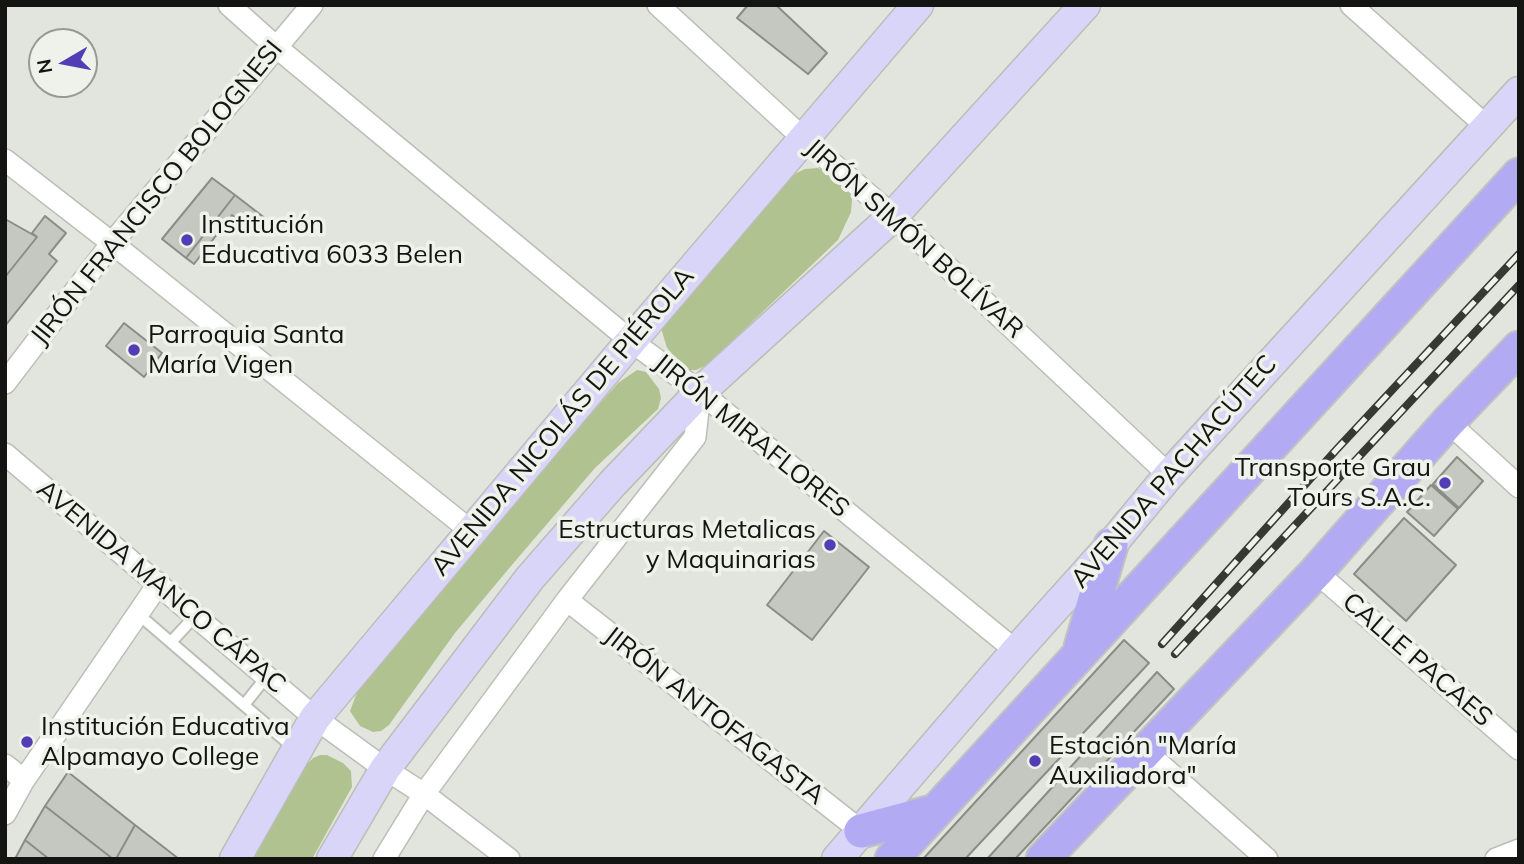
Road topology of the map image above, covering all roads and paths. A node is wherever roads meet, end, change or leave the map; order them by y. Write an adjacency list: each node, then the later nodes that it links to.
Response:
1 (229, 5): 7 (street, JIRÓN MIRAFLORES)
2 (312, 5): 7 (street, JIRÓN FRANCISCO BOLOGNESI)
3 (658, 5): 10 (street, JIRÓN SIMÓN BOLÍVAR)
4 (918, 5): 10 (main road, AVENIDA NICOLÁS DE PIÉROLA)
5 (1085, 5): 13 (main road)
6 (1351, 5): 9 (street)
7 (275, 46): 14 (street, JIRÓN FRANCISCO BOLOGNESI); 15 (street, JIRÓN MIRAFLORES)
8 (1519, 92): 9 (main road, AVENIDA PACHACÚTEC)
9 (1486, 126): 21 (main road, AVENIDA PACHACÚTEC)
10 (804, 139): 13 (street, JIRÓN SIMÓN BOLÍVAR); 15 (main road, AVENIDA NICOLÁS DE PIÉROLA)
11 (5, 160): 14 (street)
12 (1519, 175): 32 (main road, AVENIDA PACHACÚTEC)
13 (893, 216): 18 (main road); 21 (street, JIRÓN SIMÓN BOLÍVAR)
14 (112, 243): 17 (street, JIRÓN FRANCISCO BOLOGNESI); 23 (street)
15 (631, 341): 18 (street, JIRÓN MIRAFLORES); 23 (main road, AVENIDA NICOLÁS DE PIÉROLA)
16 (1519, 348): 19 (main road)
17 (5, 383)
18 (700, 392): 27 (street); 31 (street, JIRÓN MIRAFLORES); 40 (main road)
19 (1448, 422): 22 (street); 25 (main road)
20 (5, 454): 26 (street, AVENIDA MANCO CÁPAC)
21 (1169, 475): 24 (main road, AVENIDA PACHACÚTEC)
22 (1519, 487)
23 (471, 531): 35 (main road, AVENIDA NICOLÁS DE PIÉROLA)
24 (1111, 545): 31 (main road, AVENIDA PACHACÚTEC); 32 (main road)
25 (1316, 572): 36 (street, CALLE PACAES); 38 (main road)
26 (159, 583): 28 (street); 29 (street, AVENIDA MANCO CÁPAC)
27 (568, 600): 42 (street); 45 (street, JIRÓN ANTOFAGASTA)
28 (138, 614): 30 (lane); 41 (street)
29 (196, 615): 30 (lane); 33 (street, AVENIDA MANCO CÁPAC)
30 (171, 642): 34 (lane)
31 (1016, 650): 45 (main road, AVENIDA PACHACÚTEC)
32 (1078, 657): 43 (main road, AVENIDA PACHACÚTEC)
33 (267, 676): 34 (lane); 35 (street, AVENIDA MANCO CÁPAC)
34 (244, 705): 37 (lane)
35 (315, 718): 37 (main road, AVENIDA NICOLÁS DE PIÉROLA); 40 (street, AVENIDA MANCO CÁPAC)
36 (1519, 749)
37 (297, 751): 48 (main road, AVENIDA NICOLÁS DE PIÉROLA)
38 (1146, 751): 47 (main road); 54 (street)
39 (5, 765): 41 (street)
40 (385, 769): 42 (street, AVENIDA MANCO CÁPAC); 49 (main road)
41 (24, 780): 44 (street)
42 (424, 794): 50 (street); 51 (street, AVENIDA MANCO CÁPAC)
43 (936, 811): 45 (main road); 53 (main road, AVENIDA PACHACÚTEC)
44 (5, 814)
45 (861, 831): 52 (main road, AVENIDA PACHACÚTEC)
46 (1519, 850): 55 (street)
47 (1044, 858)
48 (234, 859)
49 (332, 859)
50 (384, 859)
51 (509, 859)
52 (837, 859)
53 (892, 859)
54 (1267, 859)
55 (1496, 859)

